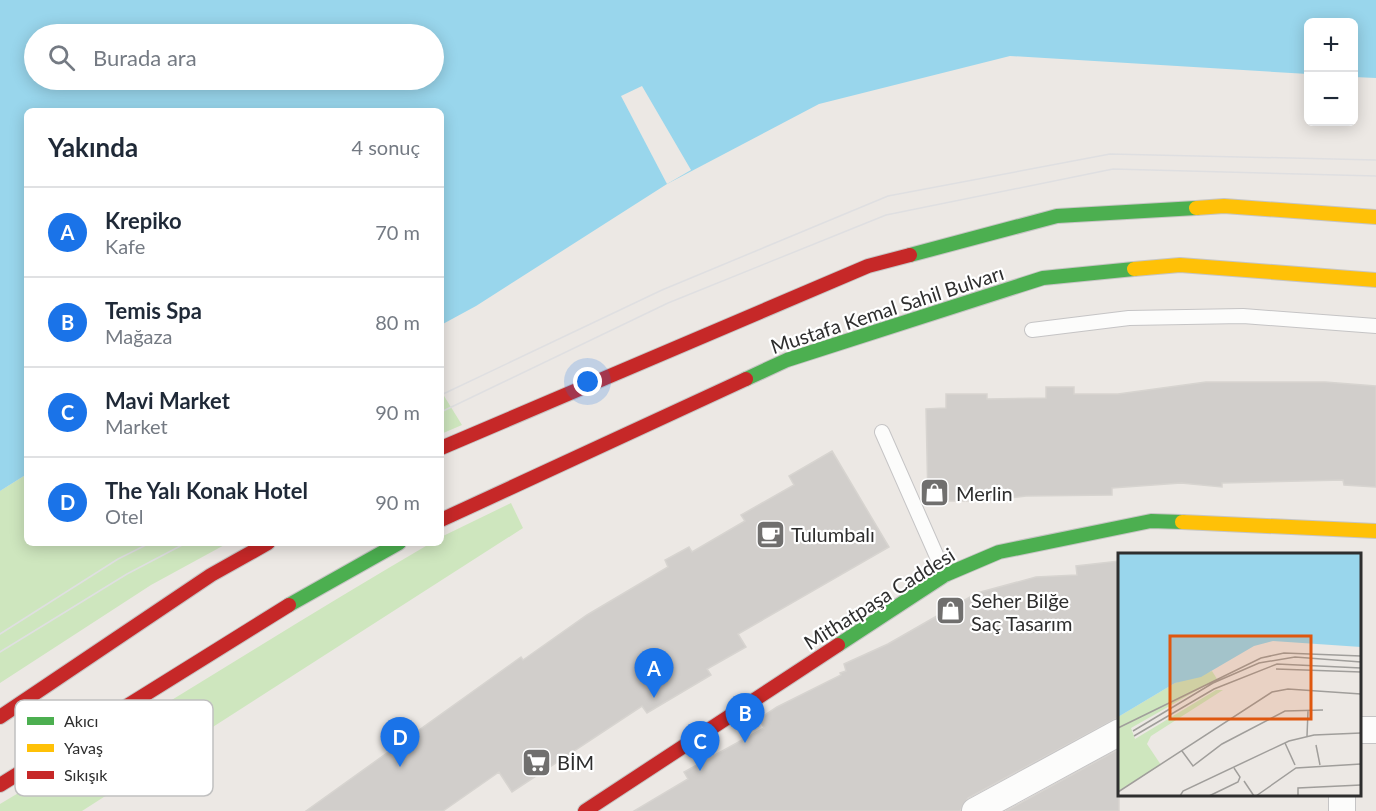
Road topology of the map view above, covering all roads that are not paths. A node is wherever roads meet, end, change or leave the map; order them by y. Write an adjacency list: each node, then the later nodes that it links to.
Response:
1 (1376, 217): 6 (main road, Mustafa Kemal Sahil Bulvarı)
2 (1376, 280): 7 (main road, Mustafa Kemal Sahil Bulvarı)
3 (1376, 326): 4 (lane)
4 (1032, 330)
5 (882, 432): 11 (lane)
6 (444, 447)
7 (444, 519)
8 (1376, 531): 11 (main road, Mithatpaşa Caddesi)
9 (263, 546): 12 (main road)
10 (394, 546): 13 (main road)
11 (945, 575): 22 (main road, Mithatpaşa Caddesi)
12 (25, 700)
13 (141, 700)
14 (15, 707): 15 (main road)
15 (0, 717)
16 (1376, 729): 17 (street)
17 (1361, 730)
18 (1118, 733): 21 (street)
19 (15, 776): 20 (main road)
20 (0, 785)
21 (984, 809)
22 (585, 811)

